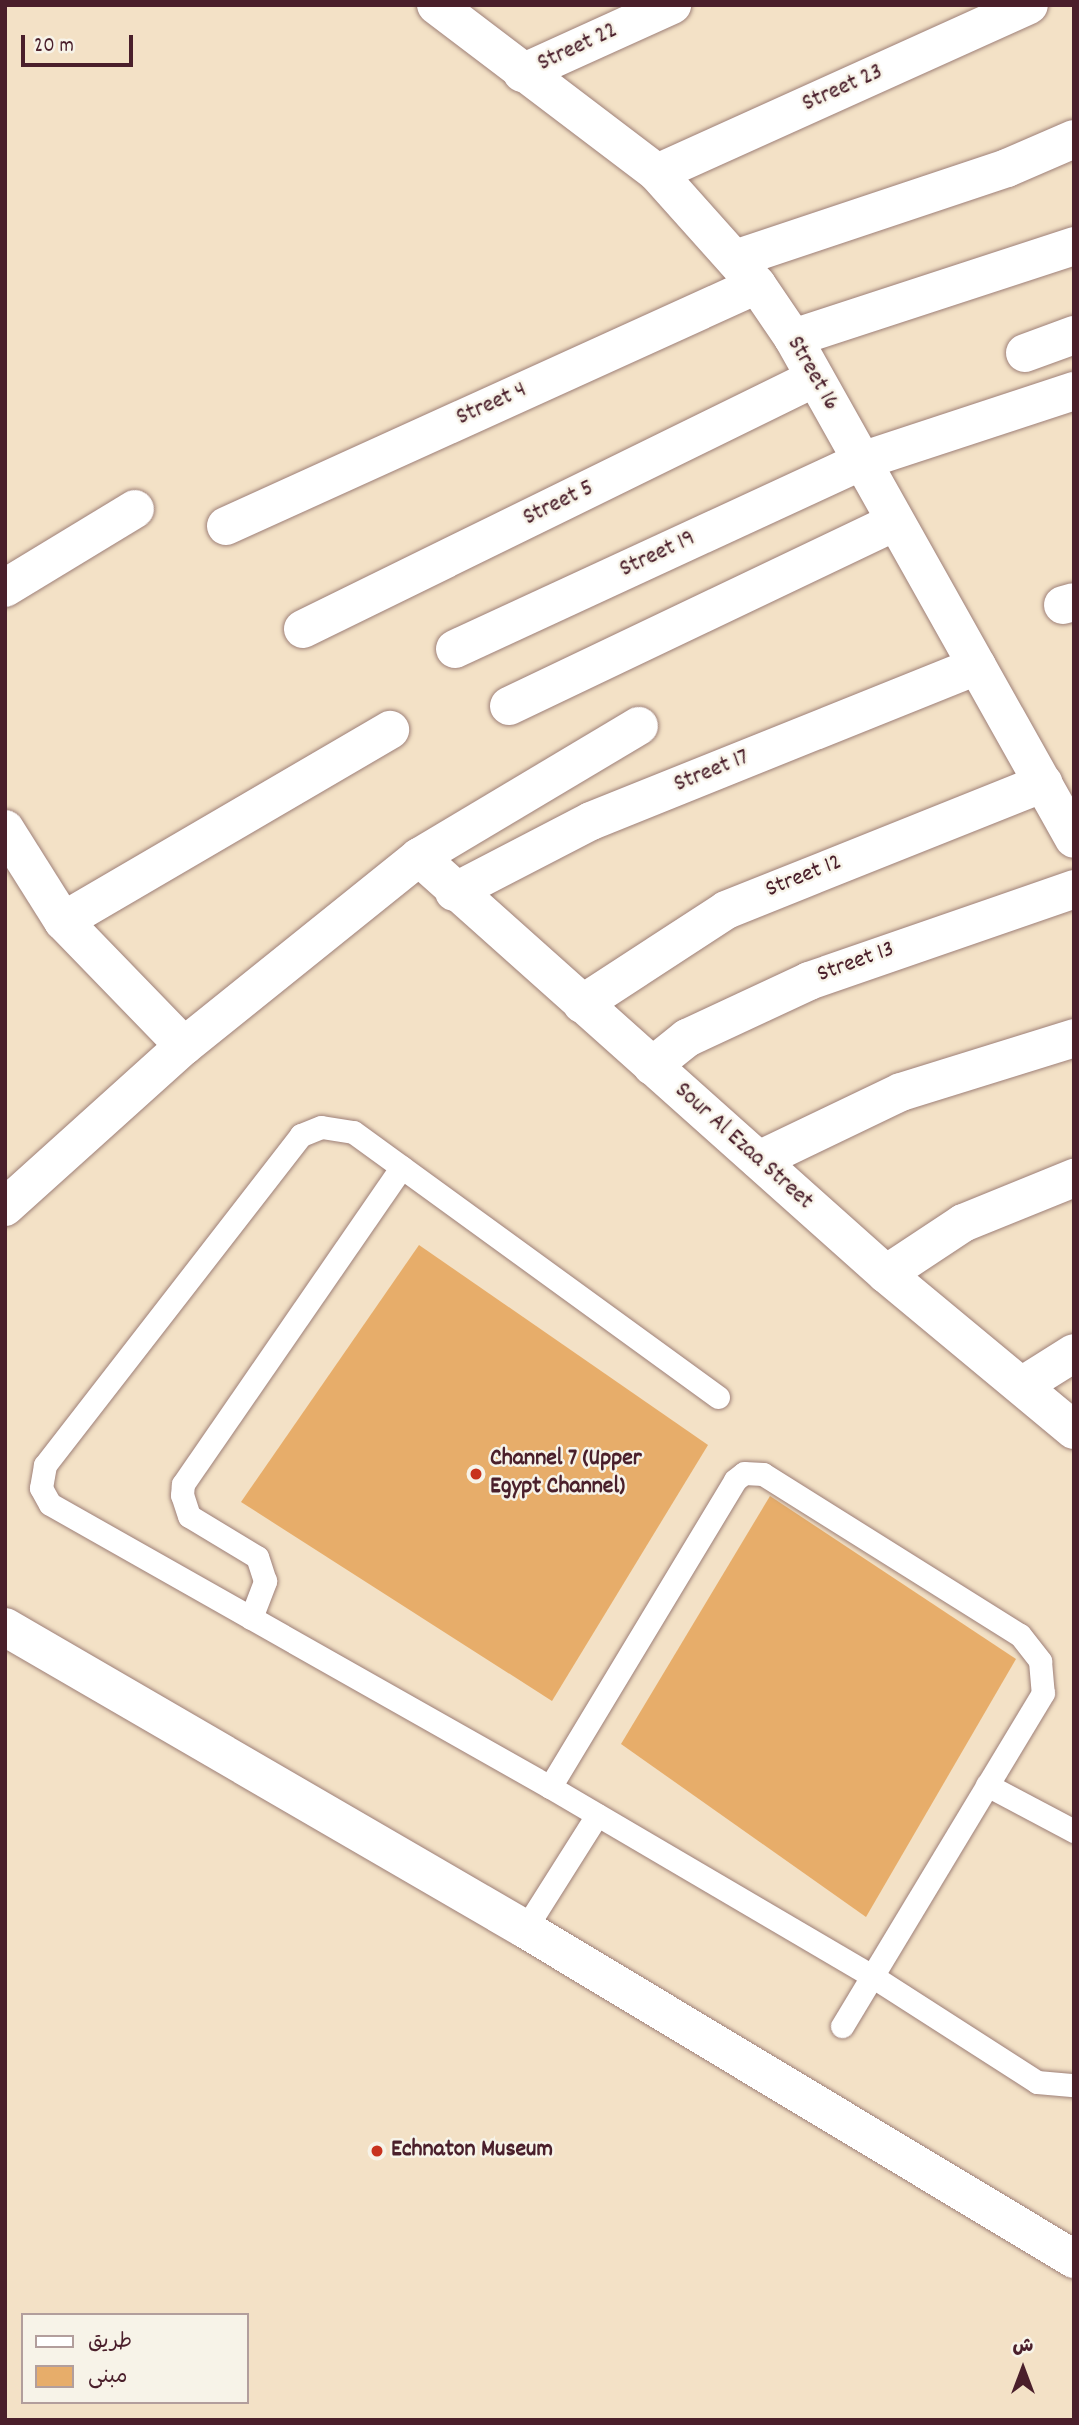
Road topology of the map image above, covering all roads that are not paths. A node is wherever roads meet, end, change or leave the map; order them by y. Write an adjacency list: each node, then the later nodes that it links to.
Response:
1 (436, 5): 4 (street, Street 16)
2 (672, 5): 4 (street, Street 22)
3 (1029, 5): 6 (street, Street 23)
4 (522, 74): 6 (street, Street 16)
5 (1074, 139): 8 (street, Street 4)
6 (657, 173): 8 (street, Street 16)
7 (1074, 246): 10 (street)
8 (746, 272): 10 (street, Street 16); 17 (street, Street 4)
9 (1074, 335): 11 (street)
10 (793, 338): 12 (street, Street 16)
11 (1024, 354)
12 (816, 378): 14 (street, Street 16); 19 (street, Street 5)
13 (1074, 391): 14 (street, Street 19)
14 (861, 461): 16 (street, Street 16); 20 (street, Street 19)
15 (135, 509): 18 (street)
16 (895, 522): 21 (street, Street 16); 22 (street)
17 (226, 526)
18 (5, 588)
19 (303, 629)
20 (455, 649)
21 (977, 666): 25 (street, Street 16); 30 (street, Street 17)
22 (509, 706)
23 (639, 726): 28 (street)
24 (390, 730): 31 (street)
25 (1044, 783): 26 (street, Street 16); 32 (street, Street 12)
26 (1071, 826)
27 (5, 829): 31 (street)
28 (419, 857): 30 (street, Sour Al Ezaa Street); 34 (street)
29 (1074, 889): 35 (street, Street 13)
30 (454, 892): 32 (street, Sour Al Ezaa Street)
31 (63, 921): 34 (street)
32 (582, 1004): 35 (street, Sour Al Ezaa Street)
33 (1074, 1038): 36 (street)
34 (184, 1046): 39 (street)
35 (652, 1066): 36 (street, Sour Al Ezaa Street)
36 (758, 1160): 40 (street, Sour Al Ezaa Street)
37 (402, 1167): 43 (lane); 45 (lane); 45 (lane)
38 (1074, 1178): 40 (street)
39 (5, 1207)
40 (886, 1274): 42 (street, Sour Al Ezaa Street)
41 (1074, 1353): 42 (street)
42 (1023, 1385): 44 (street, Sour Al Ezaa Street)
43 (718, 1398)
44 (1074, 1430)
45 (251, 1618): 48 (lane)
46 (5, 1627): 51 (street)
47 (987, 1785): 48 (lane); 50 (lane); 52 (lane)
48 (550, 1787): 49 (lane)
49 (597, 1815): 51 (lane); 52 (lane)
50 (1074, 1831)
51 (525, 1929): 55 (street)
52 (872, 1976): 53 (lane); 54 (lane)
53 (842, 2025)
54 (1074, 2084)
55 (1074, 2259)

